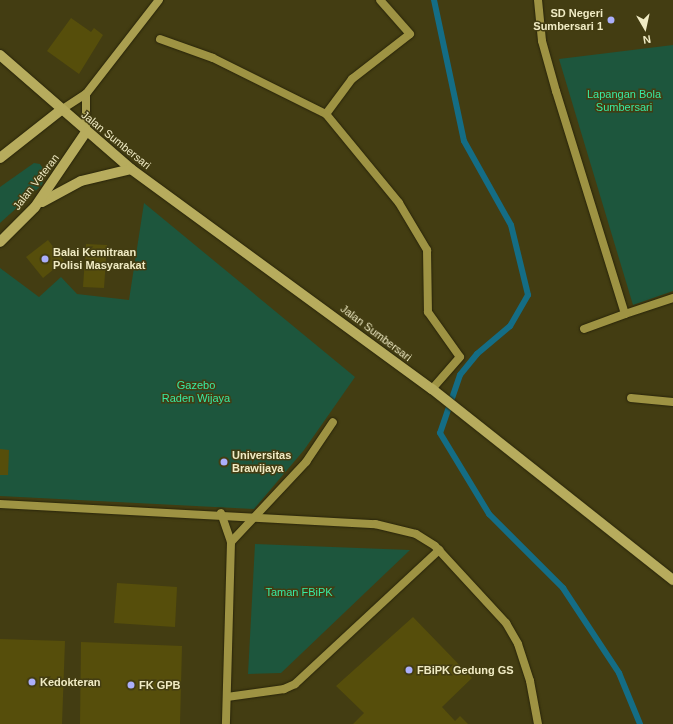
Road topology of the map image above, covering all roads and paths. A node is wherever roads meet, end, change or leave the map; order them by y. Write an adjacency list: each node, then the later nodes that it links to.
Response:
1 (159, 0): 6 (main road)
2 (380, 0): 8 (street)
3 (538, 0): 15 (street)
4 (160, 39): 8 (street)
5 (0, 55): 7 (main road, Jalan Sumbersari)
6 (86, 94): 7 (main road); 9 (main road)
7 (61, 110): 9 (main road, Jalan Sumbersari); 10 (main road)
8 (326, 114): 17 (street)
9 (86, 132): 11 (main road, Jalan Sumbersari); 12 (main road, Jalan Veteran)
10 (0, 158)
11 (131, 169): 12 (main road); 17 (main road, Jalan Sumbersari)
12 (35, 207): 13 (main road, Jalan Veteran)
13 (0, 242)
14 (673, 298): 15 (street)
15 (626, 314): 16 (street)
16 (584, 329)
17 (436, 393): 26 (main road, Jalan Sumbersari)
18 (631, 398): 19 (street)
19 (673, 402)
20 (333, 422): 23 (street)
21 (0, 504): 22 (street)
22 (222, 514): 23 (street); 24 (street)
23 (258, 517): 24 (street); 25 (street)
24 (231, 542): 27 (street)
25 (439, 550): 27 (street); 29 (street)
26 (673, 580)
27 (227, 697): 28 (street)
28 (226, 724)
29 (538, 724)

